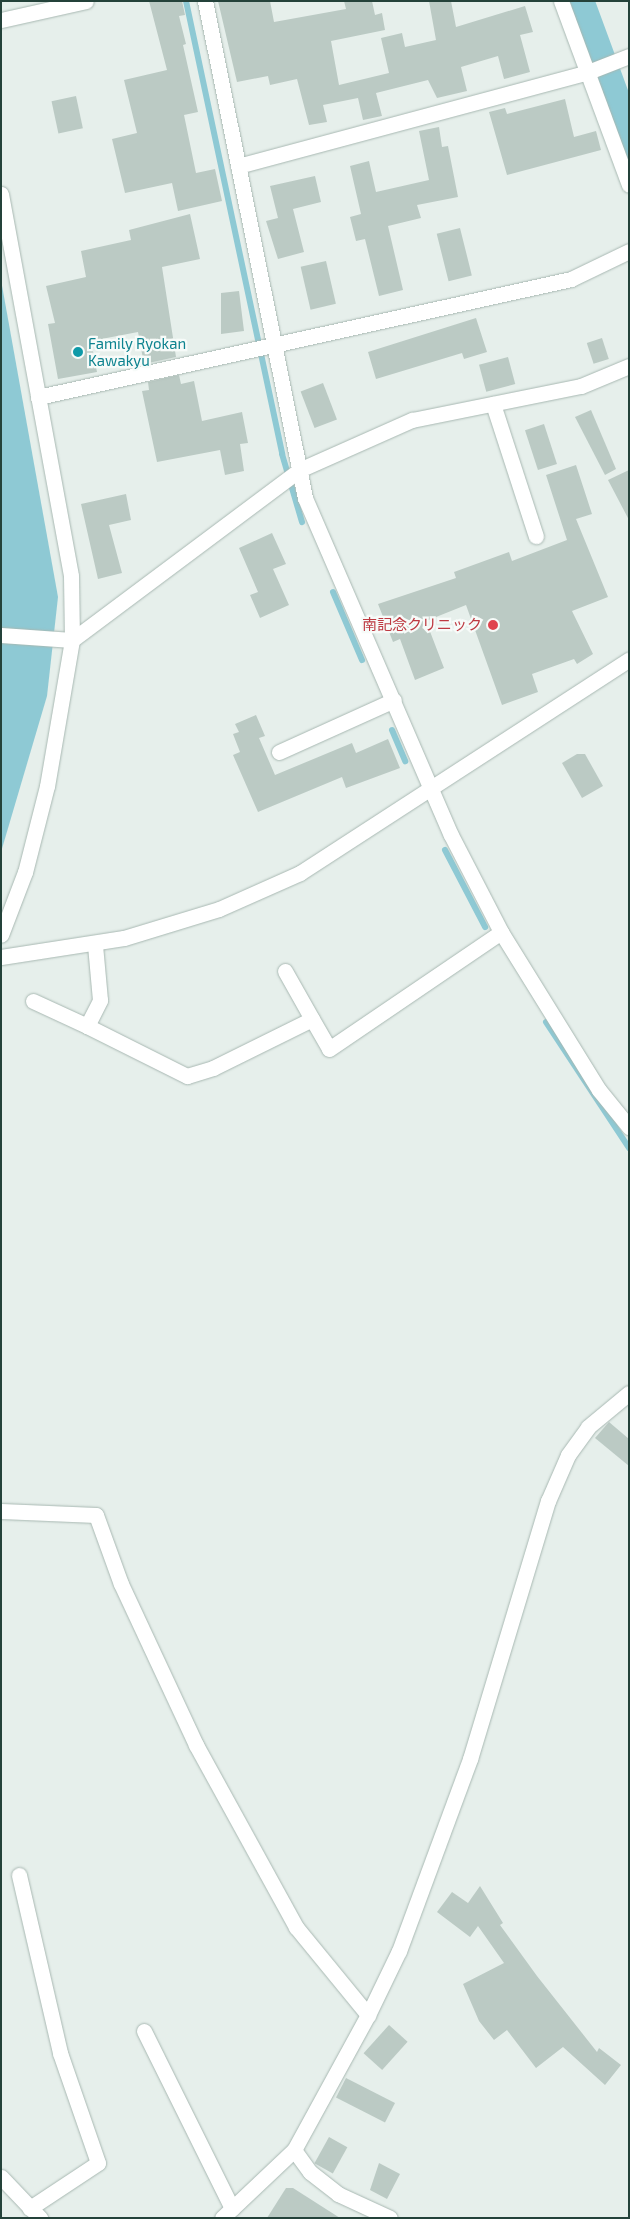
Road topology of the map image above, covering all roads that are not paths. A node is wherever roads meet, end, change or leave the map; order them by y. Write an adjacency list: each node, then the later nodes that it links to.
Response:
1 (86, 1): 4 (street)
2 (205, 1): 7 (street)
3 (562, 1): 6 (street)
4 (1, 20)
5 (629, 56): 6 (street)
6 (596, 69): 7 (street); 8 (street)
7 (238, 166): 11 (street)
8 (629, 185)
9 (1, 194): 13 (street)
10 (629, 251): 11 (street)
11 (265, 350): 13 (street); 15 (street)
12 (629, 366): 14 (street)
13 (38, 398): 18 (street)
14 (493, 404): 15 (street); 16 (street)
15 (296, 472): 18 (street); 20 (street)
16 (536, 536)
17 (1, 635): 18 (street)
18 (72, 640): 24 (street)
19 (629, 659): 22 (street)
20 (394, 700): 21 (street); 22 (street)
21 (279, 752)
22 (432, 788): 23 (street); 25 (street)
23 (501, 932): 29 (street); 31 (street)
24 (1, 935)
25 (95, 945): 26 (street); 30 (street)
26 (1, 957)
27 (285, 971): 29 (street)
28 (33, 1000): 30 (street)
29 (312, 1019): 30 (street)
30 (86, 1026)
31 (629, 1127)
32 (629, 1393): 35 (street)
33 (1, 1511): 35 (street)
34 (19, 1876): 39 (street)
35 (368, 2015): 37 (street)
36 (144, 2030): 40 (street)
37 (294, 2150): 40 (street); 41 (street)
38 (1, 2177): 39 (street)
39 (35, 2213)
40 (227, 2213)
41 (390, 2218)

